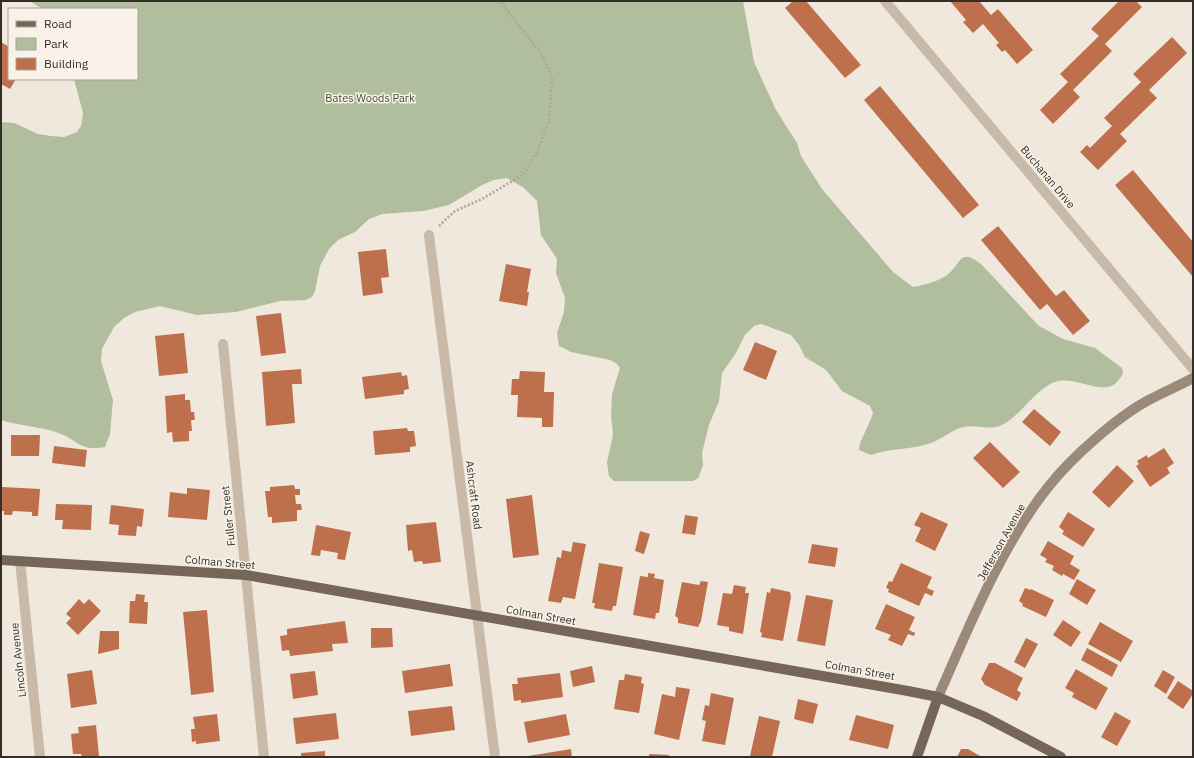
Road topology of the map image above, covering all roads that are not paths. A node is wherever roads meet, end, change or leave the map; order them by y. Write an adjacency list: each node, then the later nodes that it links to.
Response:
1 (884, 1): 4 (street, Buchanan Drive)
2 (429, 235): 9 (street, Ashcraft Road)
3 (223, 344): 8 (street, Fuller Street)
4 (1193, 369)
5 (1193, 378): 10 (main road, Jefferson Avenue)
6 (1, 560): 7 (main road, Colman Street)
7 (20, 561): 8 (main road, Colman Street); 11 (street, Lincoln Avenue)
8 (246, 575): 9 (main road, Colman Street); 12 (street, Fuller Street)
9 (477, 616): 10 (main road, Colman Street); 13 (street, Ashcraft Road)
10 (938, 697): 14 (main road, Jefferson Avenue); 15 (main road, Colman Street)
11 (40, 757)
12 (264, 757)
13 (495, 757)
14 (917, 757)
15 (1062, 757)

